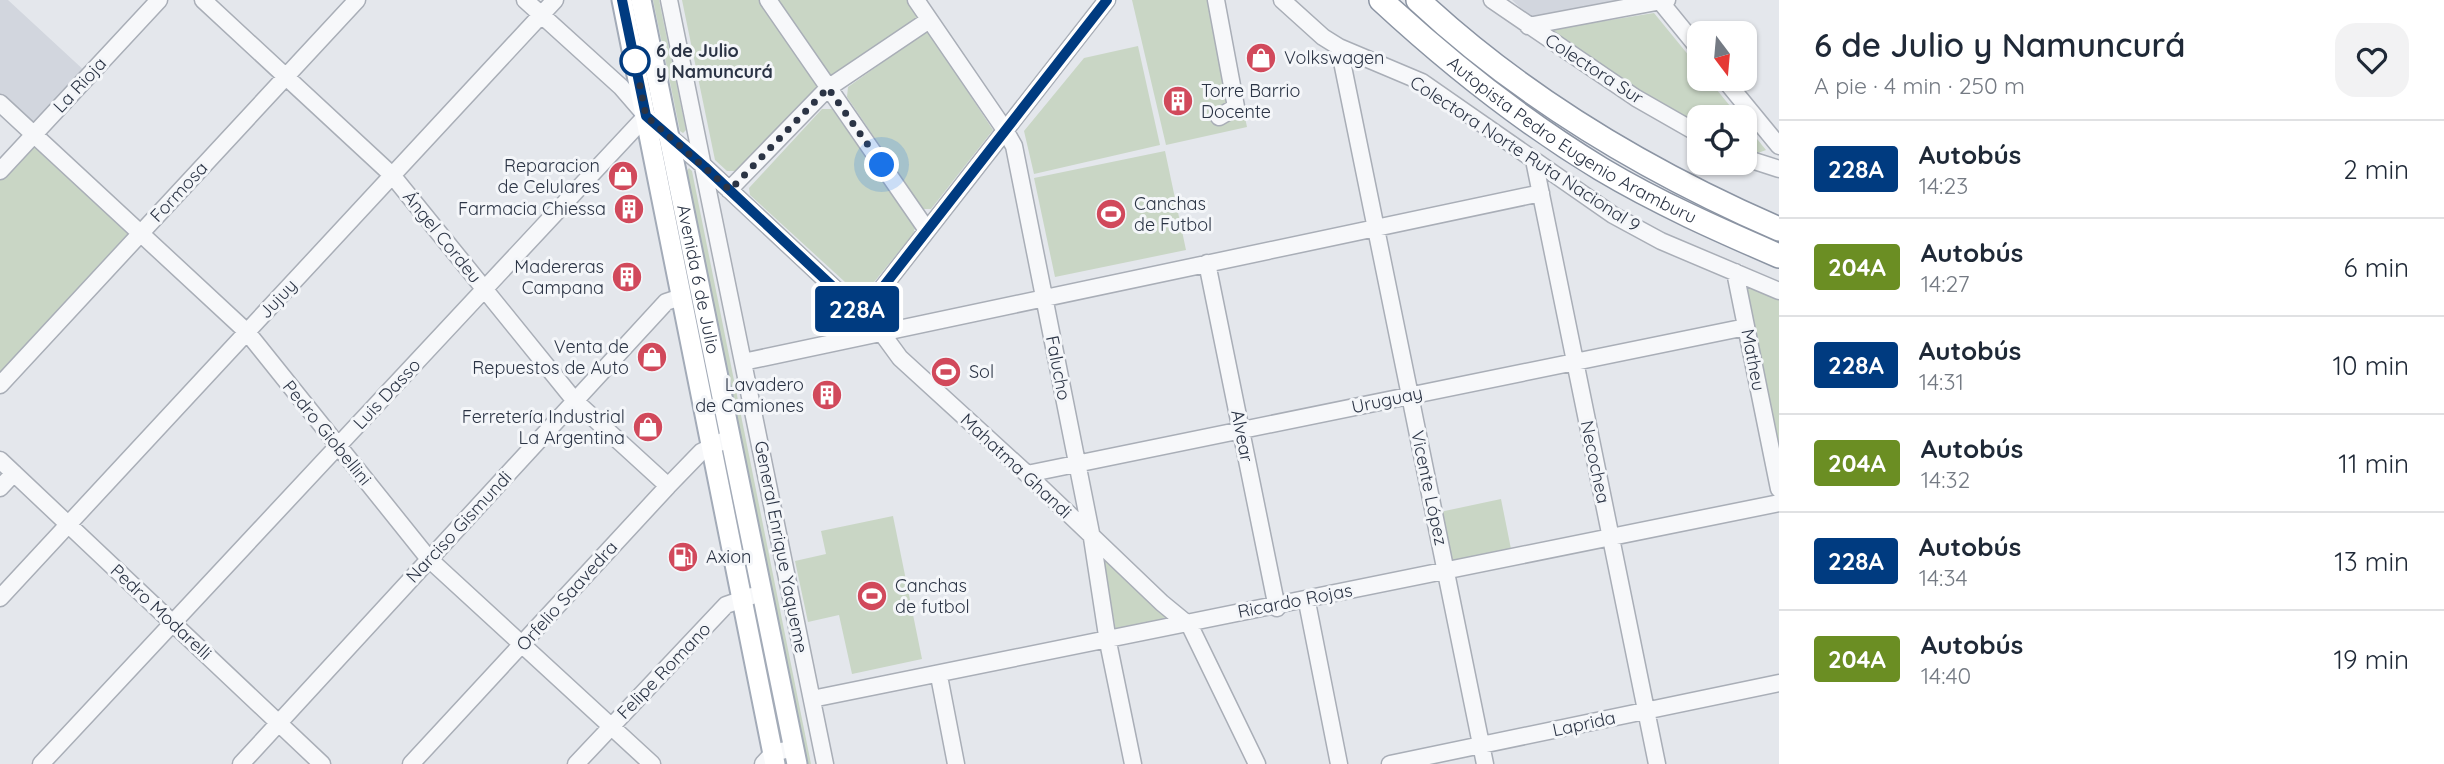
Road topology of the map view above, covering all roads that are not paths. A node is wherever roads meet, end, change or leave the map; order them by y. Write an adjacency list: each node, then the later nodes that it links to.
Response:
1 (159, 0): 31 (street, La Rioja)
2 (204, 0): 23 (street, Ángel Cordeu)
3 (357, 0): 23 (street, Formosa)
4 (525, 0): 18 (street, Mahatma Ghandi)
5 (555, 0): 18 (street, Jujuy)
6 (622, 0): 27 (main road, Avenida 6 de Julio)
7 (641, 0): 32 (main road, Avenida 6 de Julio)
8 (669, 0): 37 (street, General Enrique Yaqueme)
9 (768, 0): 24 (street)
10 (916, 0): 19 (street, Falucho)
11 (1107, 0): 30 (street)
12 (1216, 0): 28 (street)
13 (1282, 0): 22 (street, Colectora Norte Ruta Nacional 9)
14 (1381, 0): 46 (highway, Autopista Pedro Eugenio Aramburu)
15 (1418, 0): 43 (highway, Autopista Pedro Eugenio Aramburu)
16 (1492, 0): 20 (street, Colectora Sur)
17 (1662, 0): 20 (street); 21 (street)
18 (541, 15): 27 (street, Mahatma Ghandi); 39 (street, Jujuy)
19 (929, 20): 24 (street); 30 (street, Falucho)
20 (1528, 26): 29 (street, Colectora Sur)
21 (1687, 33)
22 (1339, 47): 34 (street, Colectora Norte Ruta Nacional 9); 42 (street, Vicente López)
23 (286, 77): 39 (street, Ángel Cordeu); 45 (street, Formosa)
24 (828, 88): 40 (street); 44 (street)
25 (1734, 91): 33 (street)
26 (0, 103): 31 (street, Pedro Giobellini)
27 (646, 116): 32 (street, Mahatma Ghandi); 49 (street, Luis Dasso); 51 (main road, Avenida 6 de Julio)
28 (1219, 117)
29 (1687, 127)
30 (1005, 130): 44 (street); 52 (street, Falucho)
31 (34, 135): 38 (street, La Rioja); 45 (street, Pedro Giobellini)
32 (667, 135): 37 (street, Mahatma Ghandi); 63 (main road, Avenida 6 de Julio)
33 (1779, 146)
34 (1534, 160): 41 (street, Necochea); 48 (street, Colectora Norte Ruta Nacional 9)
35 (1757, 161): 36 (street)
36 (1778, 166)
37 (705, 167): 40 (street, Mahatma Ghandi); 57 (street, General Enrique Yaqueme)
38 (0, 171)
39 (392, 175): 49 (street, Ángel Cordeu); 55 (street, Jujuy)
40 (730, 190): 53 (street, Mahatma Ghandi)
41 (1541, 193): 42 (street); 58 (street, Necochea)
42 (1376, 228): 47 (street); 60 (street, Vicente López)
43 (1779, 229)
44 (927, 230): 53 (street)
45 (140, 234): 55 (street, Pedro Giobellini); 59 (street, Formosa)
46 (1779, 256)
47 (1207, 264): 52 (street); 62 (street, Alvear)
48 (1735, 272): 50 (street, Colectora Norte Ruta Nacional 9); 54 (street, Matheu)
49 (484, 289): 61 (street, Ángel Cordeu); 64 (street, Luis Dasso)
50 (1779, 291)
51 (681, 297): 61 (street, Narciso Gismundi); 65 (main road, Avenida 6 de Julio)
52 (1044, 298): 56 (street); 67 (street, Falucho)
53 (862, 314): 56 (street, Mahatma Ghandi)
54 (1746, 327): 58 (street, Uruguay); 72 (street, Matheu)
55 (247, 332): 64 (street, Pedro Giobellini); 74 (street, Jujuy)
56 (881, 332): 57 (street); 69 (street, Mahatma Ghandi)
57 (743, 362): 90 (street, General Enrique Yaqueme)
58 (1575, 362): 60 (street, Uruguay); 76 (street, Necochea)
59 (0, 385)
60 (1410, 396): 62 (street, Uruguay); 78 (street, Vicente López)
61 (575, 401): 70 (street, Ángel Cordeu); 77 (street, Narciso Gismundi)
62 (1241, 430): 67 (street, Uruguay); 83 (street, Alvear)
63 (731, 437): 65 (street, Orfelio Saavedra); 79 (main road, Avenida 6 de Julio)
64 (338, 446): 77 (street, Pedro Giobellini); 84 (street, Luis Dasso)
65 (711, 447): 70 (street, Orfelio Saavedra); 81 (main road, Avenida 6 de Julio)
66 (0, 460): 68 (street, Pedro Modarelli)
67 (1077, 464): 69 (street, Uruguay); 75 (street, Falucho)
68 (14, 473): 71 (street); 74 (street, Pedro Modarelli)
69 (1027, 474): 75 (street, Mahatma Ghandi)
70 (667, 486): 87 (street, Orfelio Saavedra)
71 (0, 488)
72 (1779, 489)
73 (1779, 505): 76 (street, Ricardo Rojas)
74 (68, 525): 80 (street, Jujuy); 84 (street, Pedro Modarelli)
75 (1092, 538): 85 (street, Mahatma Ghandi); 86 (street, Falucho)
76 (1611, 539): 78 (street, Ricardo Rojas); 91 (street, Necochea)
77 (429, 559): 87 (street, Pedro Giobellini); 92 (street, Narciso Gismundi)
78 (1446, 572): 82 (street, Ricardo Rojas); 83 (street, Ricardo Rojas); 94 (street, Vicente López)
79 (762, 594): 81 (street, Felipe Romano); 95 (main road, Avenida 6 de Julio)
80 (0, 598)
81 (742, 598): 93 (street, Felipe Romano); 96 (main road, Avenida 6 de Julio)
82 (1307, 602): 83 (street, Ricardo Rojas); 107 (street)
83 (1276, 606): 85 (street, Ricardo Rojas)
84 (173, 623): 92 (street, Pedro Modarelli); 97 (street, Luis Dasso)
85 (1188, 624): 86 (street, Ricardo Rojas); 106 (street, Mahatma Ghandi)
86 (1108, 641): 88 (street, Ricardo Rojas); 90 (street, Ricardo Rojas); 105 (street, Falucho)
87 (522, 645): 93 (street, Pedro Giobellini); 100 (street, Orfelio Saavedra)
88 (939, 677): 90 (street, Ricardo Rojas); 104 (street)
89 (1779, 683): 91 (street, Laprida)
90 (812, 701): 103 (street, General Enrique Yaqueme)
91 (1646, 711): 94 (street, Laprida); 110 (street, Necochea)
92 (279, 723): 98 (street, Narciso Gismundi); 99 (street, Pedro Modarelli)
93 (611, 726): 101 (street, Felipe Romano); 102 (street, Pedro Giobellini)
94 (1481, 745): 108 (street, Laprida); 109 (street, Vicente López)
95 (796, 756): 96 (street)
96 (770, 760)
97 (41, 764)
98 (241, 764)
99 (322, 764)
100 (411, 764)
101 (576, 764)
102 (652, 764)
103 (825, 764)
104 (956, 764)
105 (1133, 764)
106 (1257, 764)
107 (1339, 764)
108 (1390, 764)
109 (1485, 764)
110 (1657, 764)

